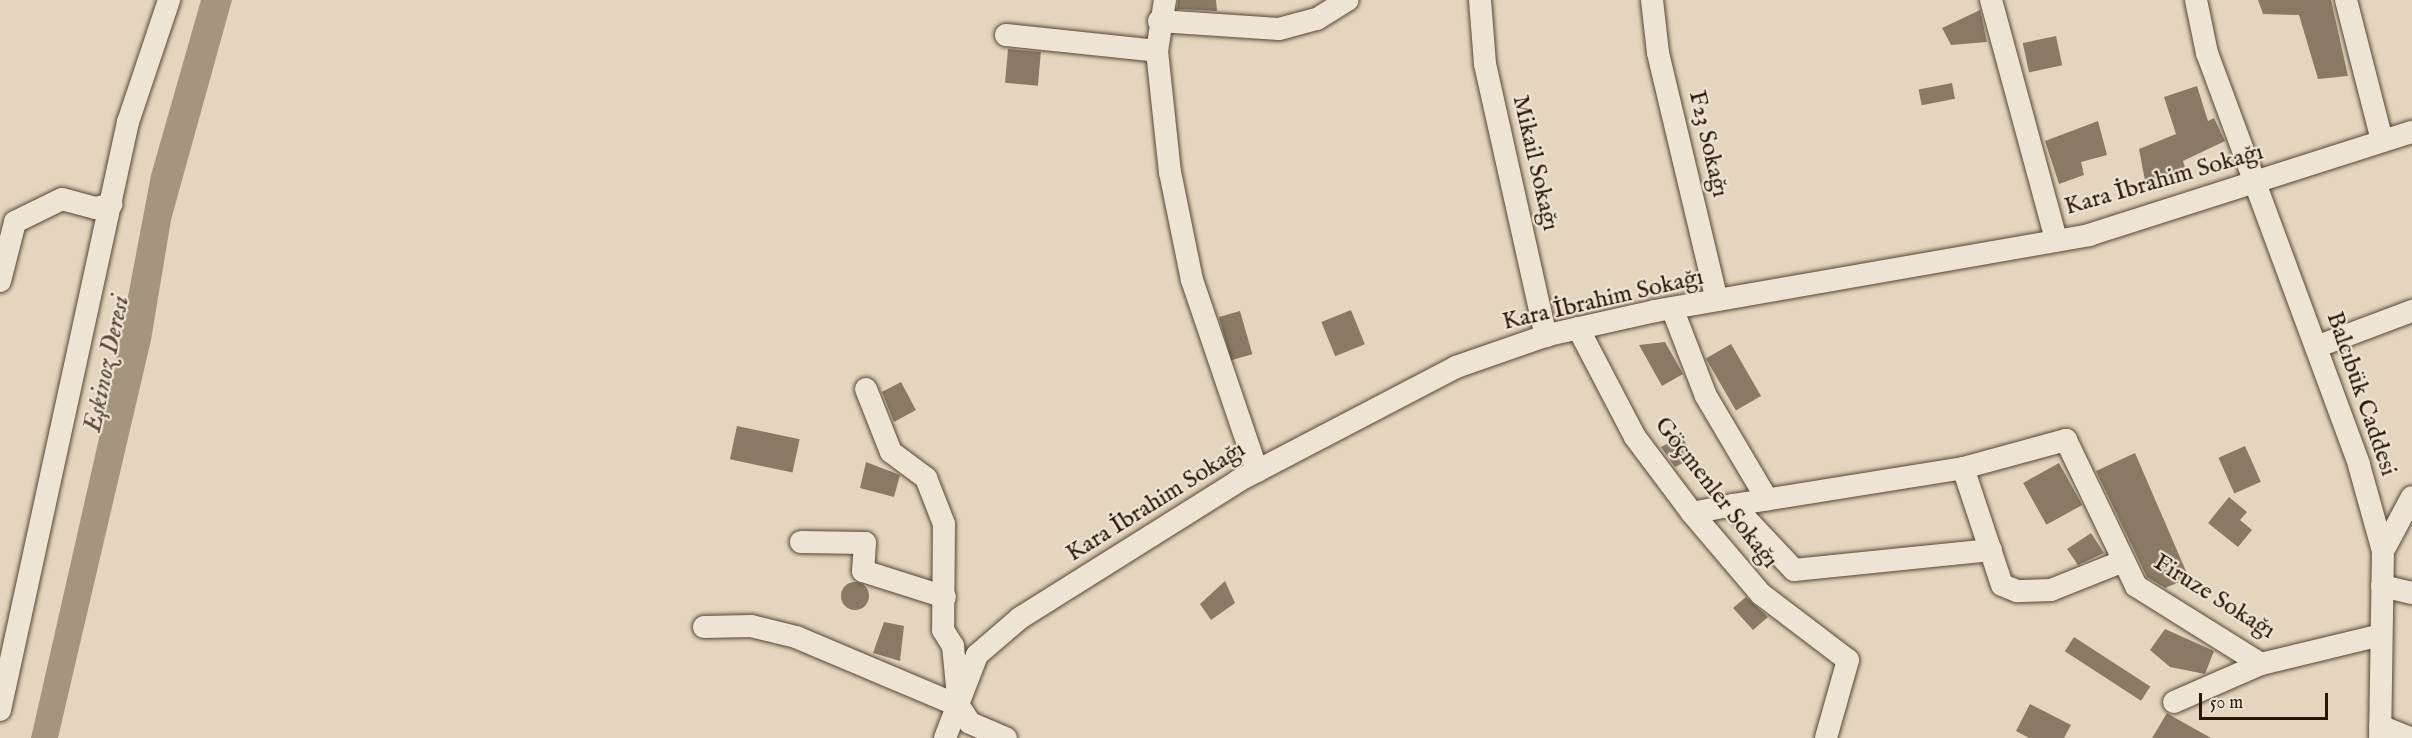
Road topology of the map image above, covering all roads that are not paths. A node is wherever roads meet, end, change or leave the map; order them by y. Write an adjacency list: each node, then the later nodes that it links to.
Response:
1 (169, 0): 14 (street)
2 (1347, 0): 8 (street)
3 (1480, 0): 21 (street, Mikail Sokağı)
4 (1652, 0): 17 (street, F23 Sokağı)
5 (1991, 0): 15 (street)
6 (2196, 0): 13 (street, Balcıbük Caddesi)
7 (2346, 0): 12 (street)
8 (1162, 11): 10 (street)
9 (1006, 35): 10 (street)
10 (1157, 51): 25 (street)
11 (2412, 132): 12 (street, Kara İbrahim Sokağı)
12 (2382, 140): 13 (street, Kara İbrahim Sokağı)
13 (2258, 182): 15 (street, Kara İbrahim Sokağı); 22 (street, Balcıbük Caddesi)
14 (112, 204): 16 (street); 42 (street)
15 (2056, 239): 17 (street, Kara İbrahim Sokağı)
16 (0, 281)
17 (1717, 300): 18 (street, Kara İbrahim Sokağı)
18 (1672, 308): 20 (street, Kara İbrahim Sokağı); 27 (street)
19 (2412, 311): 22 (street)
20 (1578, 328): 21 (street, Kara İbrahim Sokağı); 29 (street, Göçmenler Sokağı)
21 (1546, 336): 25 (street, Kara İbrahim Sokağı)
22 (2316, 347): 32 (street, Balcıbük Caddesi)
23 (866, 389): 36 (street)
24 (1963, 468): 27 (street); 31 (street); 33 (street, Firuze Sokağı)
25 (1257, 471): 41 (street, Kara İbrahim Sokağı)
26 (2412, 497): 32 (street)
27 (1767, 499): 28 (street)
28 (1733, 505): 29 (street); 31 (street)
29 (1692, 513): 46 (street, Göçmenler Sokağı)
30 (801, 542): 36 (street)
31 (1990, 550): 33 (street)
32 (2383, 550): 34 (street, Balcıbük Caddesi)
33 (2121, 562): 39 (street, Firuze Sokağı)
34 (2382, 586): 35 (street); 38 (street, Balcıbük Caddesi)
35 (2412, 593)
36 (945, 597): 41 (street)
37 (704, 627): 41 (street)
38 (2381, 636): 39 (street, Firuze Sokağı); 43 (street, Balcıbük Caddesi)
39 (2261, 664): 40 (street)
40 (2174, 702)
41 (959, 706): 44 (street, Kara İbrahim Sokağı); 45 (street)
42 (0, 710)
43 (2380, 732): 47 (street)
44 (945, 738)
45 (1006, 738)
46 (1826, 738)
47 (2410, 738)

